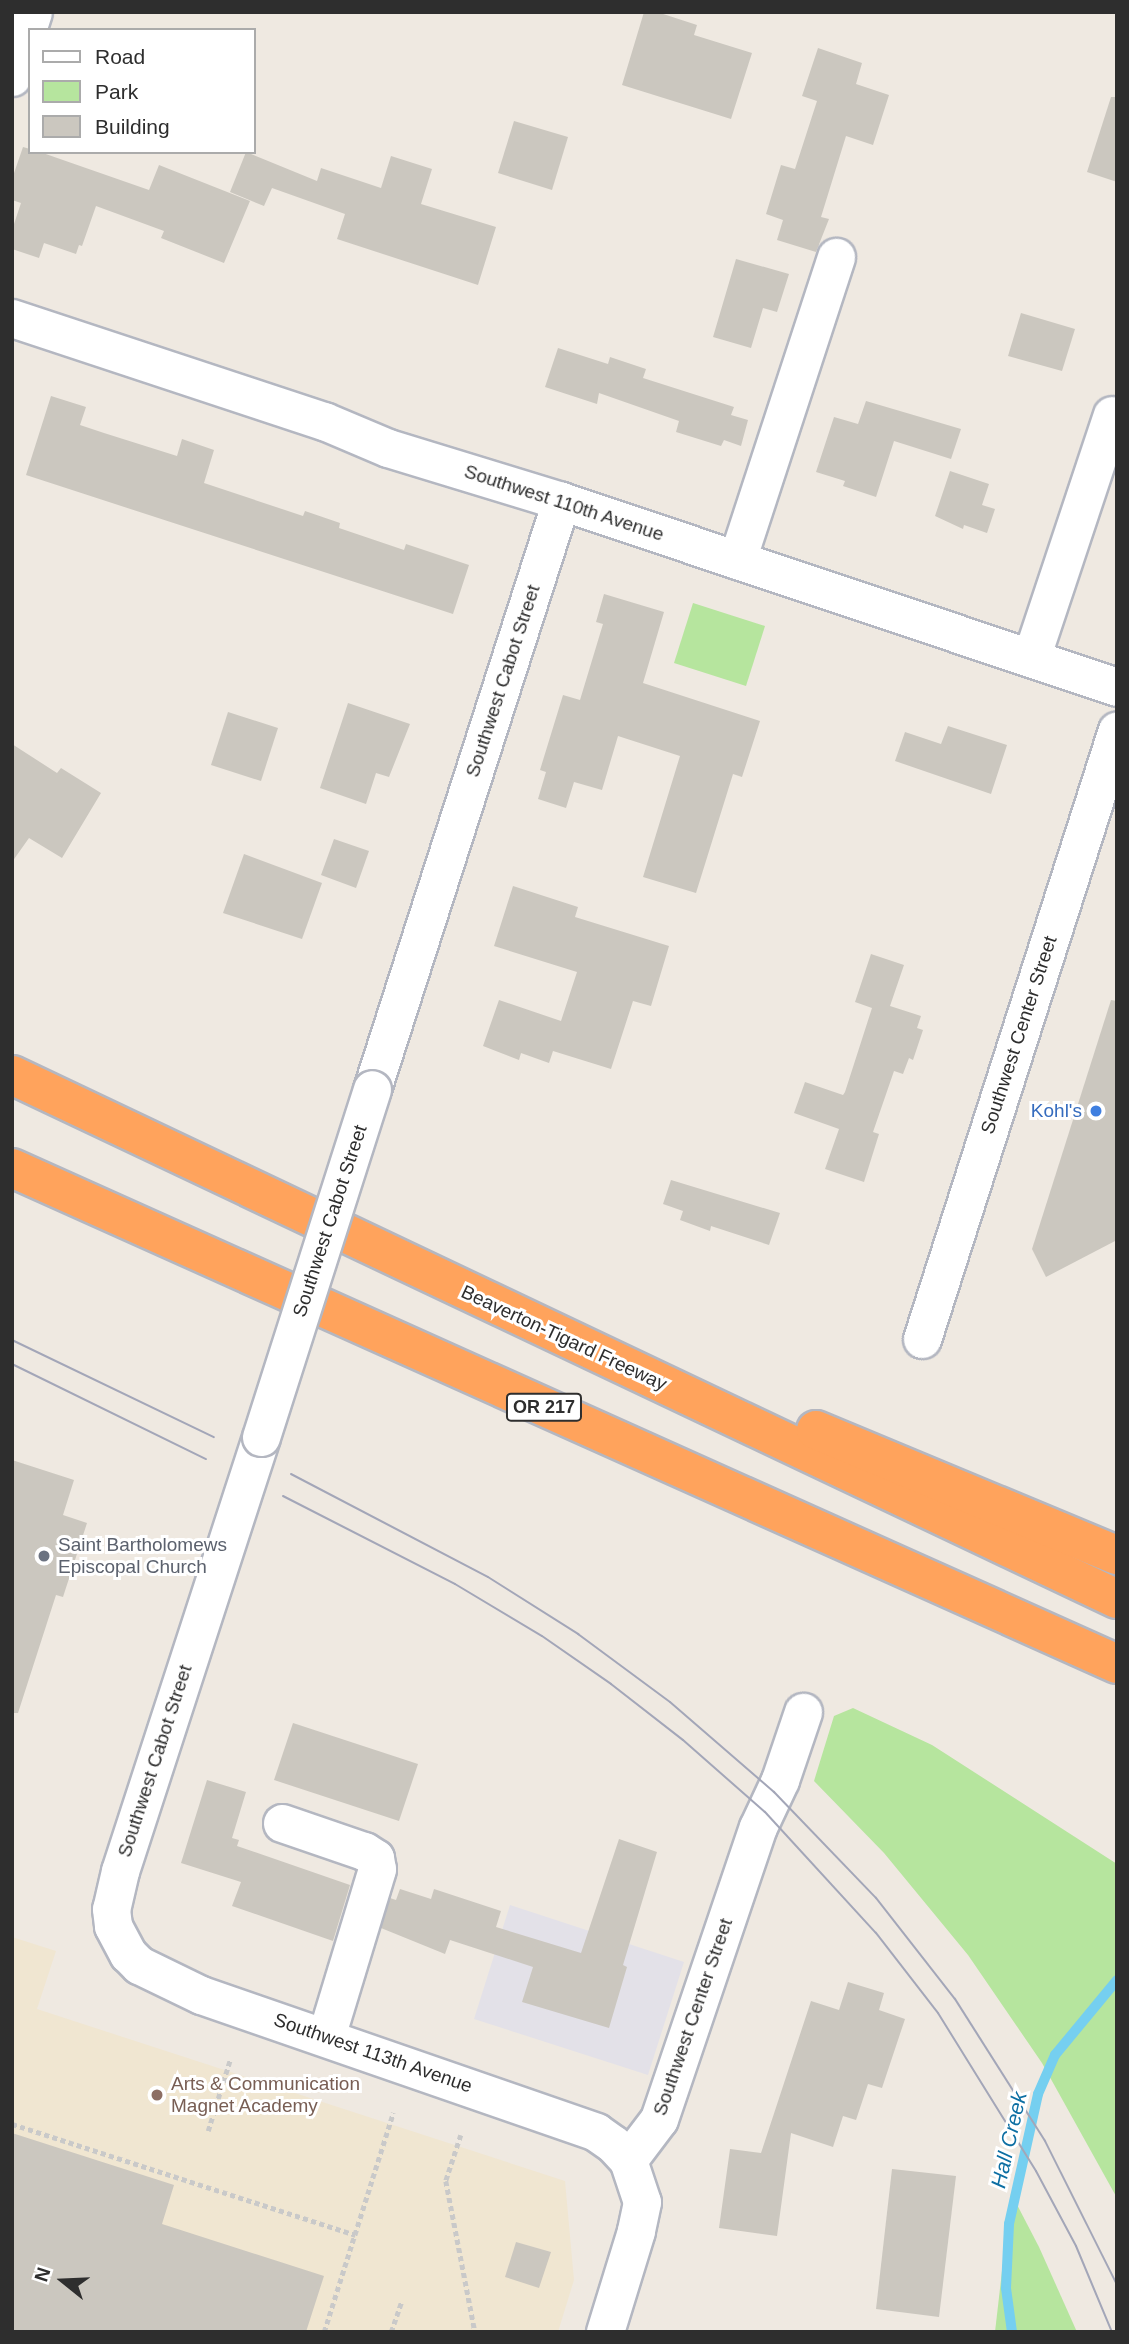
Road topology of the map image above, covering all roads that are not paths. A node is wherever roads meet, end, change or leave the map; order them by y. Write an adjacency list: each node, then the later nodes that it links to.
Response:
1 (33, 12): 2 (street)
2 (12, 77)
3 (836, 257): 7 (street)
4 (12, 318): 6 (street, Southwest 110th Avenue)
5 (1112, 415): 8 (street)
6 (561, 501): 7 (street, Southwest 110th Avenue); 22 (street, Southwest Cabot Street, bridge)
7 (737, 560): 8 (street, Southwest 110th Avenue)
8 (1031, 658): 9 (street, Southwest 110th Avenue)
9 (1117, 687)
10 (1117, 730): 13 (street, Southwest Center Street)
11 (12, 1075): 14 (highway, Beaverton-Tigard Freeway)
12 (12, 1168): 17 (highway, OR 217)
13 (922, 1339)
14 (714, 1410): 15 (highway); 16 (highway, Beaverton-Tigard Freeway)
15 (1117, 1556)
16 (1117, 1599)
17 (1076, 1645): 18 (highway, OR 217); 19 (highway)
18 (1117, 1664)
19 (1117, 1685)
20 (803, 1712): 24 (street, Southwest Center Street)
21 (282, 1823): 23 (street)
22 (121, 1942): 23 (street, Southwest 113th Avenue)
23 (326, 2037): 24 (street, Southwest 113th Avenue)
24 (628, 2160): 25 (street)
25 (604, 2332)

